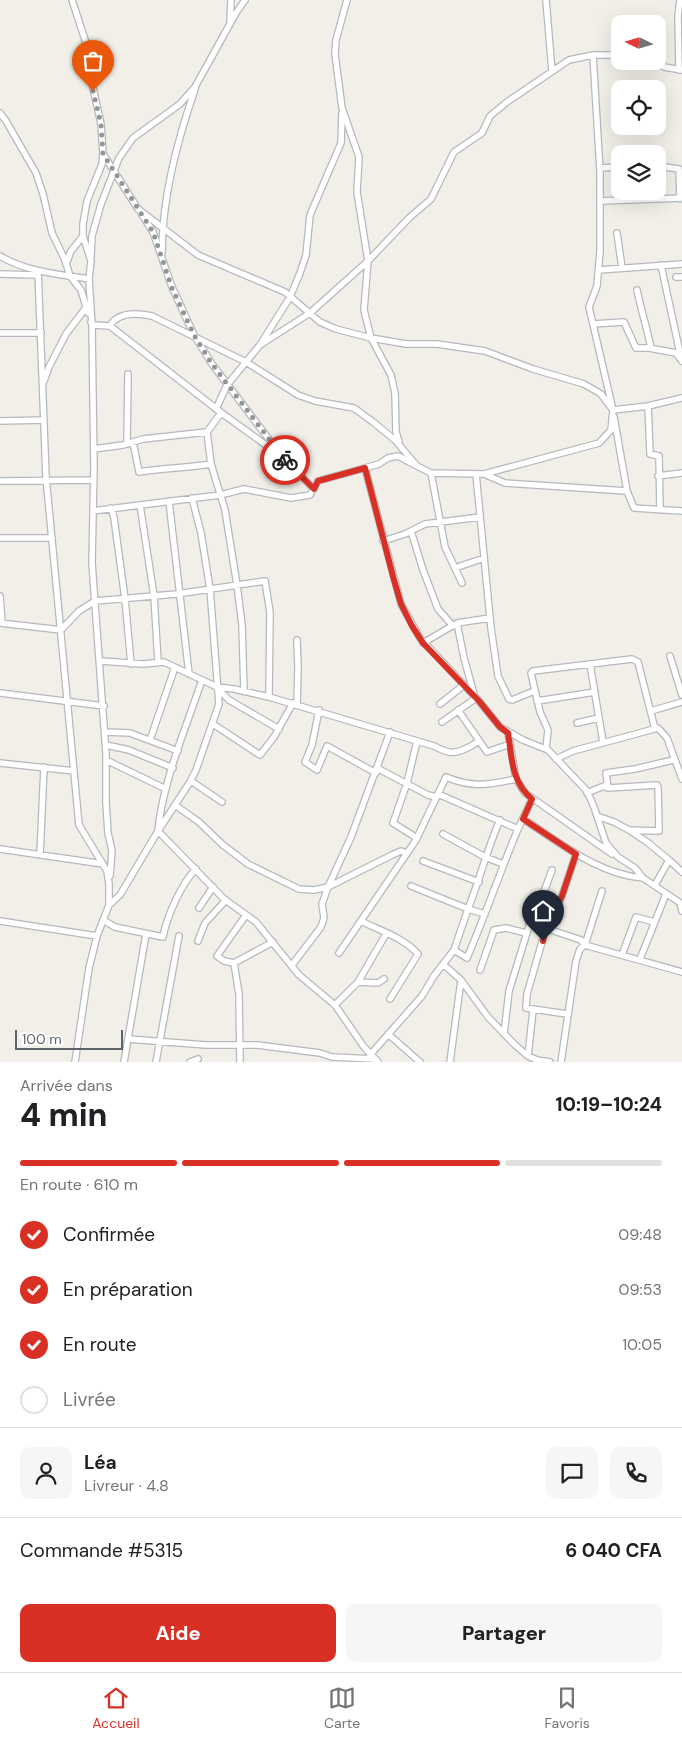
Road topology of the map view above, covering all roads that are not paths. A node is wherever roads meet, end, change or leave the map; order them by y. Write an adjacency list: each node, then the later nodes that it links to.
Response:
1 (72, 0): 16 (street)
2 (230, 0): 7 (street)
3 (245, 0): 7 (street)
4 (347, 0): 14 (street)
5 (546, 0): 12 (street)
6 (680, 0): 11 (street)
7 (230, 24): 13 (street)
8 (593, 55): 9 (street); 12 (street); 19 (street)
9 (611, 55)
10 (666, 67): 11 (street)
11 (681, 70)
12 (552, 71): 30 (street)
13 (195, 87): 20 (street); 24 (street)
14 (342, 108): 30 (street); 41 (street)
15 (0, 113): 31 (street)
16 (103, 154): 20 (street); 26 (street)
17 (611, 167): 19 (street)
18 (666, 167): 21 (street)
19 (600, 168): 22 (street)
20 (114, 172): 23 (street); 29 (street)
21 (681, 198): 22 (street)
22 (600, 201): 35 (street)
23 (138, 209): 24 (street); 28 (street)
24 (162, 227): 28 (street); 41 (street)
25 (617, 233): 34 (street)
26 (82, 236): 29 (street); 31 (street)
27 (0, 256): 36 (street)
28 (162, 260): 50 (street)
29 (91, 261): 39 (street)
30 (368, 261): 44 (street); 51 (street)
31 (66, 264): 38 (street)
32 (682, 264): 33 (street)
33 (661, 265): 34 (street); 54 (street)
34 (622, 268): 35 (street)
35 (599, 270): 45 (street)
36 (38, 273): 37 (street); 38 (street); 49 (street)
37 (0, 274)
38 (70, 276): 39 (street); 43 (street)
39 (89, 279): 42 (street)
40 (637, 290): 53 (street)
41 (290, 297): 44 (street); 52 (street)
42 (90, 298): 43 (street); 46 (street)
43 (87, 307): 46 (street); 58 (street)
44 (310, 313): 51 (street); 52 (street)
45 (593, 324): 53 (street); 61 (street)
46 (92, 325): 47 (street); 68 (street)
47 (110, 326): 50 (street); 62 (street)
48 (0, 332): 49 (street)
49 (41, 333): 58 (street)
50 (194, 335): 55 (street); 57 (street)
51 (371, 338): 61 (street); 67 (street)
52 (260, 345): 55 (street)
53 (651, 348): 54 (street)
54 (682, 361)
55 (246, 362): 57 (street); 67 (street)
56 (128, 374): 66 (street)
57 (227, 384): 62 (street); 69 (street)
58 (43, 385): 63 (street)
59 (682, 398): 60 (street)
60 (648, 406): 61 (street); 77 (street)
61 (613, 410): 75 (street); 82 (street)
62 (219, 411): 65 (street); 69 (street)
63 (44, 420): 64 (street); 78 (street)
64 (0, 422)
65 (207, 432): 66 (street); 70 (street)
66 (130, 443): 68 (street); 70 (street)
67 (400, 445): 71 (street)
68 (94, 449): 79 (street)
69 (281, 456): 81 (street)
70 (211, 464): 83 (street)
71 (417, 466): 72 (street); 73 (street)
72 (365, 468): 81 (street); 96 (street)
73 (431, 473): 74 (street); 92 (street)
74 (476, 474): 75 (street); 91 (street)
75 (484, 474): 82 (street)
76 (681, 474): 77 (street)
77 (658, 476): 88 (street)
78 (47, 480): 79 (street); 80 (street); 95 (street)
79 (94, 480): 89 (street)
80 (0, 481)
81 (314, 489): 83 (street)
82 (627, 491): 88 (street)
83 (220, 495): 84 (street); 100 (street)
84 (192, 498): 85 (street); 101 (street)
85 (169, 501): 86 (street); 102 (street)
86 (140, 505): 87 (street); 104 (street)
87 (111, 508): 89 (street); 105 (street)
88 (660, 510): 90 (street)
89 (94, 511): 106 (street)
90 (682, 511)
91 (480, 517): 92 (street); 97 (street)
92 (440, 522): 93 (street); 98 (street)
93 (411, 531): 96 (street); 109 (street)
94 (0, 538): 95 (street)
95 (52, 538): 110 (street)
96 (383, 541): 112 (street)
97 (484, 558): 98 (street); 107 (street)
98 (454, 568): 99 (street)
99 (462, 583)
100 (236, 585): 101 (street); 123 (street); 128 (street)
101 (210, 589): 102 (street); 122 (street)
102 (180, 594): 104 (street); 119 (street)
103 (0, 596): 108 (street)
104 (154, 596): 105 (street); 115 (street)
105 (125, 599): 106 (street); 116 (street)
106 (95, 601): 110 (street); 114 (street)
107 (490, 618): 109 (street); 124 (street)
108 (1, 623): 110 (street)
109 (455, 625): 112 (street); 129 (street)
110 (61, 630): 131 (street)
111 (297, 640): 133 (street)
112 (423, 643): 121 (street)
113 (670, 656): 127 (street)
114 (101, 661): 116 (street); 135 (street)
115 (158, 662): 116 (street); 118 (street)
116 (131, 664)
117 (590, 664): 124 (street); 125 (street); 138 (street)
118 (175, 667): 119 (street); 148 (street)
119 (189, 674): 120 (street)
120 (202, 680): 122 (street); 155 (street)
121 (464, 685): 129 (street); 134 (street)
122 (217, 687): 123 (street); 142 (street); 144 (street)
123 (244, 691): 128 (street)
124 (534, 691): 130 (street)
125 (595, 692): 130 (street); 139 (street)
126 (0, 693): 131 (street)
127 (682, 695)
128 (269, 697): 133 (street)
129 (475, 697): 137 (street); 147 (street)
130 (537, 701): 154 (street)
131 (68, 702): 135 (street); 162 (street)
132 (682, 702): 138 (street)
133 (295, 704): 136 (street); 144 (street)
134 (440, 704)
135 (104, 706): 145 (street)
136 (319, 710): 146 (street); 163 (street)
137 (458, 710): 140 (street); 150 (street)
138 (651, 711): 143 (street)
139 (599, 718): 141 (street); 151 (street)
140 (442, 722)
141 (577, 723)
142 (213, 724): 144 (street); 166 (street)
143 (655, 728): 151 (street); 158 (street)
144 (279, 729)
145 (105, 732): 148 (street); 152 (street)
146 (390, 732): 149 (street); 163 (street)
147 (508, 733): 153 (street); 154 (street)
148 (150, 740): 155 (street)
149 (417, 740): 150 (street); 167 (street)
150 (479, 741): 153 (street)
151 (603, 742): 156 (street)
152 (106, 744): 157 (street); 161 (street)
153 (510, 744): 164 (street)
154 (546, 749): 156 (street)
155 (178, 751): 161 (street)
156 (556, 759): 170 (street)
157 (106, 760): 169 (street); 198 (street)
158 (673, 760): 165 (street); 168 (street)
159 (0, 763): 160 (street)
160 (44, 768): 162 (street); 186 (street)
161 (173, 768): 169 (street)
162 (74, 771): 191 (street)
163 (376, 771): 167 (street); 201 (street)
164 (516, 779): 171 (street); 172 (street)
165 (682, 779)
166 (191, 781): 173 (street); 174 (street)
167 (407, 783): 171 (street); 182 (street)
168 (608, 788): 170 (street); 179 (street)
169 (166, 789): 180 (street)
170 (587, 793): 175 (street)
171 (438, 795): 177 (street); 182 (street)
172 (532, 799): 176 (street); 188 (street)
173 (222, 802)
174 (175, 805): 180 (street); 201 (street)
175 (597, 816): 179 (street); 188 (street)
176 (523, 819): 178 (street); 185 (street)
177 (500, 820): 178 (street); 187 (street)
178 (518, 829): 192 (street)
179 (629, 830): 189 (street)
180 (158, 831): 193 (street); 207 (street)
181 (443, 834): 187 (street)
182 (417, 838): 184 (street)
183 (0, 849): 186 (street)
184 (407, 853): 201 (street); 215 (street)
185 (576, 854): 196 (street); 218 (street)
186 (40, 855): 191 (street)
187 (485, 857): 192 (street); 197 (street)
188 (618, 857): 196 (street)
189 (669, 860): 195 (street); 199 (street)
190 (423, 861): 197 (street)
191 (103, 864): 198 (street)
192 (503, 864): 211 (street)
193 (196, 869): 202 (street); 220 (street)
194 (552, 870): 217 (street)
195 (682, 872)
196 (643, 878): 199 (street)
197 (479, 882): 209 (street)
198 (109, 884): 207 (street)
199 (655, 885): 204 (street)
200 (411, 886): 209 (street)
201 (328, 887): 232 (street)
202 (213, 888): 205 (street); 208 (street)
203 (602, 891): 226 (street)
204 (666, 894): 206 (street); 216 (street)
205 (226, 900): 212 (street); 224 (street)
206 (681, 903): 210 (street)
207 (108, 905): 213 (street)
208 (199, 908)
209 (468, 909): 211 (street); 227 (street)
210 (682, 911)
211 (485, 914): 227 (street)
212 (246, 915): 225 (street); 231 (street)
213 (103, 920): 220 (street); 222 (street)
214 (0, 921): 222 (street)
215 (361, 921): 221 (street); 228 (street)
216 (654, 922): 229 (street); 230 (street)
217 (532, 924): 218 (street); 219 (street)
218 (546, 928): 226 (street); 241 (street)
219 (526, 933): 234 (street); 244 (street)
220 (146, 934): 245 (street)
221 (386, 934): 238 (street); 239 (street)
222 (97, 936): 252 (street)
223 (179, 936): 246 (street)
224 (198, 942)
225 (273, 942): 231 (street); 232 (street)
226 (585, 945): 229 (street); 242 (street)
227 (454, 950): 233 (street)
228 (339, 953)
229 (622, 955): 230 (street)
230 (640, 959): 235 (street)
231 (234, 963): 247 (street)
232 (292, 965): 240 (street)
233 (444, 965): 237 (street); 243 (street)
234 (480, 970)
235 (682, 972)
236 (384, 979): 238 (street)
237 (461, 980): 244 (street); 258 (street)
238 (358, 982): 240 (street)
239 (390, 999)
240 (336, 1004): 249 (street)
241 (533, 1010): 242 (street); 248 (street)
242 (567, 1014): 260 (street)
243 (388, 1034): 249 (street); 257 (street)
244 (504, 1034): 248 (street)
245 (128, 1039): 246 (street); 253 (street)
246 (160, 1042): 247 (street); 254 (street)
247 (240, 1045): 251 (street); 256 (street)
248 (528, 1056): 259 (street)
249 (374, 1058): 251 (street)
250 (198, 1059): 255 (street)
251 (342, 1060)
252 (75, 1062)
253 (124, 1062)
254 (156, 1062)
255 (190, 1062)
256 (240, 1062)
257 (420, 1062)
258 (450, 1062)
259 (550, 1062)
260 (561, 1062)

